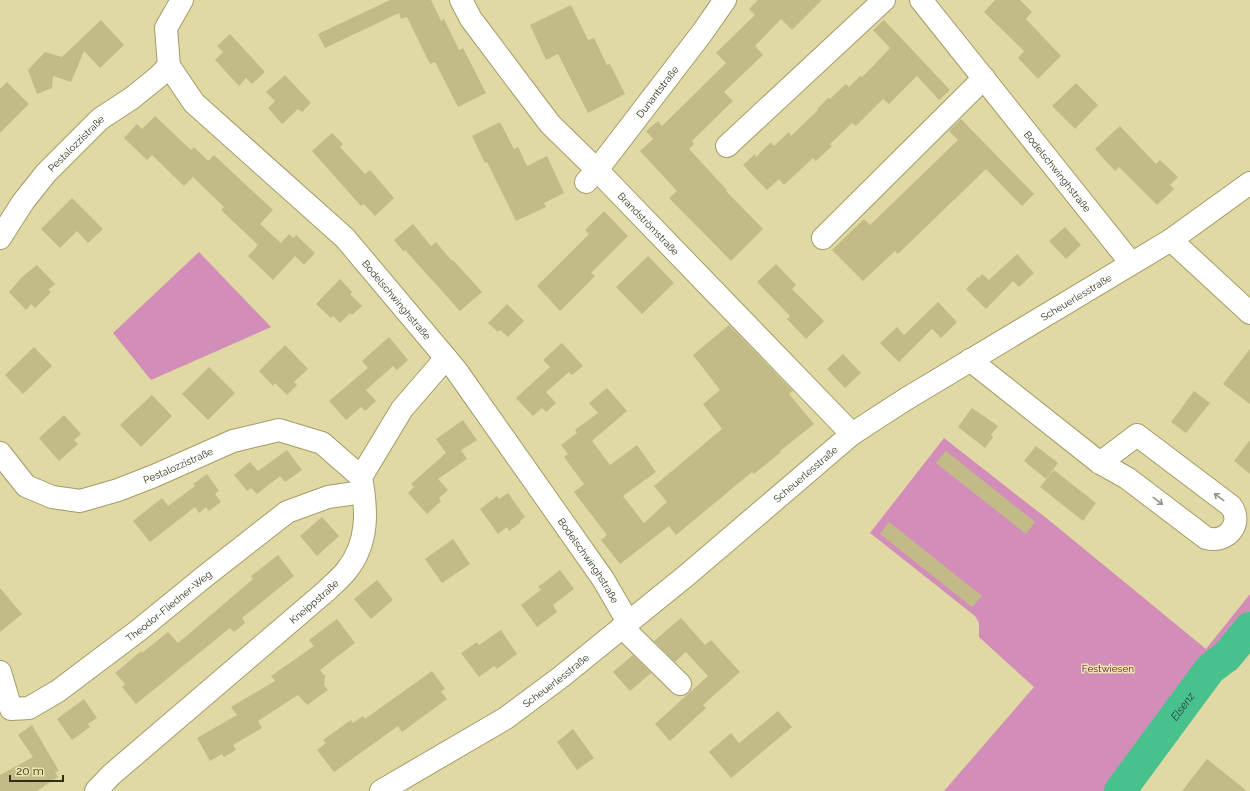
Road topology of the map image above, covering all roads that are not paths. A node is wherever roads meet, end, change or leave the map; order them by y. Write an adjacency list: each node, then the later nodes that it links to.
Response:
1 (182, 0): 6 (street, Bodelschwinghstraße)
2 (462, 0): 9 (street, Brandströmstraße)
3 (725, 0): 9 (street, Dunantstraße)
4 (884, 0): 8 (street)
5 (921, 0): 7 (street, Bodelschwinghstraße)
6 (169, 66): 11 (street, Pestalozzistraße); 16 (street, Bodelschwinghstraße)
7 (984, 78): 12 (street); 14 (street, Bodelschwinghstraße)
8 (727, 146)
9 (591, 176): 18 (street, Brandströmstraße)
10 (1250, 183): 13 (street, Scheuerlesstraße)
11 (0, 238)
12 (823, 238)
13 (1171, 240): 14 (street, Scheuerlesstraße); 15 (street)
14 (1131, 263): 17 (street, Scheuerlesstraße)
15 (1250, 313)
16 (446, 358): 21 (street); 22 (street, Bodelschwinghstraße)
17 (970, 360): 18 (street, Scheuerlesstraße); 20 (street)
18 (852, 434): 22 (street, Scheuerlesstraße)
19 (0, 453): 21 (street, Pestalozzistraße)
20 (1100, 463): 20 (street, one-way to 20)
21 (362, 484): 23 (street, Theodor-Fliedner-Weg); 25 (street, Kneippstraße)
22 (625, 625): 24 (street, Bodelschwinghstraße); 26 (street, Scheuerlesstraße)
23 (0, 672)
24 (680, 684)
25 (96, 791)
26 (382, 791)

